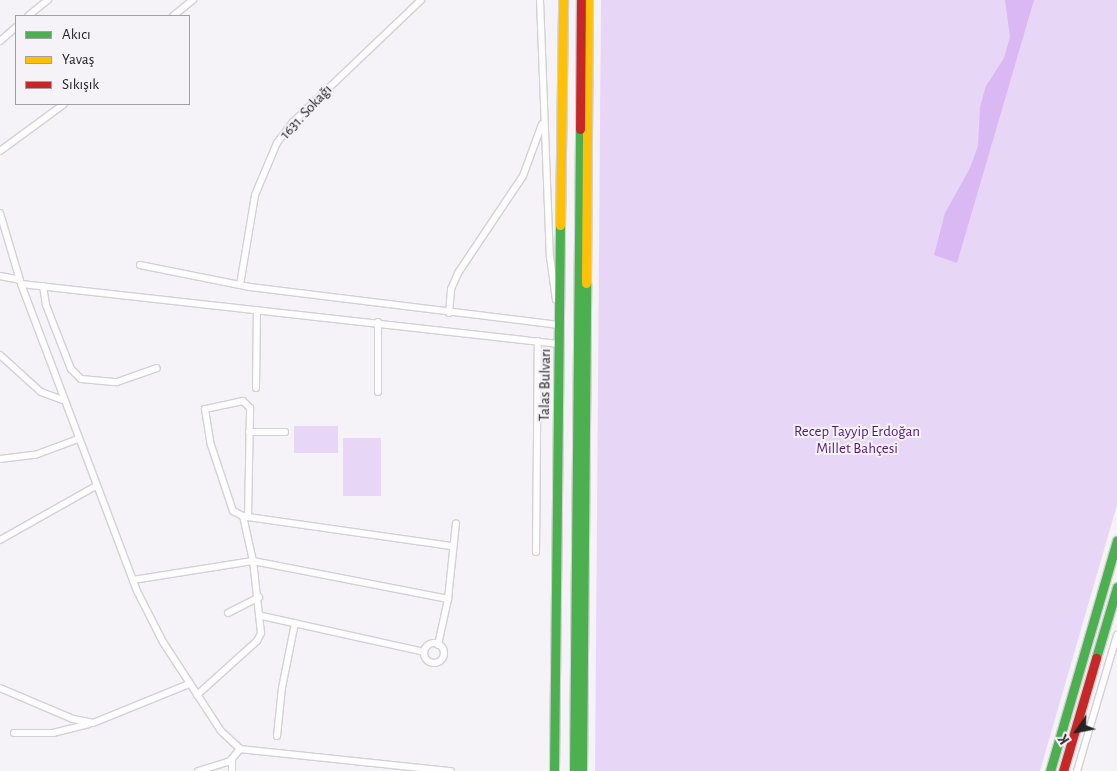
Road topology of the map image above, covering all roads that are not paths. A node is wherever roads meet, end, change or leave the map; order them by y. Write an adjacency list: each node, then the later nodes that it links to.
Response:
1 (48, 0): 8 (street)
2 (193, 0): 9 (street)
3 (421, 0): 20 (street, 1631. Sokağı)
4 (540, 0): 13 (street)
5 (563, 0): 24 (main road, Talas Bulvarı)
6 (581, 0): 66 (main road)
7 (588, 0): 67 (main road)
8 (29, 15)
9 (174, 15)
10 (15, 27): 11 (street)
11 (0, 41)
12 (63, 105): 14 (street)
13 (543, 121): 22 (street); 24 (street)
14 (0, 151)
15 (0, 213): 18 (street)
16 (140, 265): 20 (street)
17 (0, 276): 18 (street)
18 (21, 282): 19 (street); 31 (street)
19 (43, 286): 21 (street); 28 (street)
20 (240, 286): 22 (street)
21 (257, 310): 23 (street); 29 (street)
22 (449, 313): 24 (street)
23 (378, 322): 25 (street); 30 (street)
24 (559, 327): 26 (main road, Talas Bulvarı)
25 (538, 342): 26 (street); 42 (street)
26 (559, 344): 65 (main road, Talas Bulvarı)
27 (0, 355): 31 (street)
28 (157, 368)
29 (256, 388)
30 (378, 392)
31 (63, 400): 34 (street)
32 (250, 432): 33 (street); 37 (street); 37 (street)
33 (285, 432)
34 (78, 439): 35 (street); 36 (street)
35 (0, 459)
36 (96, 486): 39 (street); 44 (street)
37 (246, 516): 41 (street); 43 (street)
38 (456, 523): 41 (street)
39 (0, 540)
40 (1117, 541): 68 (main road)
41 (453, 546): 47 (street)
42 (536, 552)
43 (253, 561): 44 (street); 46 (street); 47 (street)
44 (133, 580): 54 (street)
45 (1117, 587): 69 (main road)
46 (258, 597): 48 (street); 49 (street)
47 (448, 599): 52 (street)
48 (228, 613)
49 (262, 616): 50 (street); 56 (street)
50 (295, 623): 53 (street); 59 (street)
51 (1117, 635): 70 (street)
52 (438, 645): 53 (street); 53 (street)
53 (424, 652)
54 (189, 684): 56 (street); 57 (street)
55 (0, 688): 57 (street)
56 (197, 695): 60 (street)
57 (93, 723): 58 (street)
58 (14, 732)
59 (278, 736)
60 (240, 749): 61 (street); 64 (street)
61 (232, 759): 62 (street); 63 (street)
62 (198, 771)
63 (232, 771)
64 (451, 771)
65 (554, 771)
66 (574, 771)
67 (582, 771)
68 (1050, 771)
69 (1063, 771)
70 (1077, 771)

